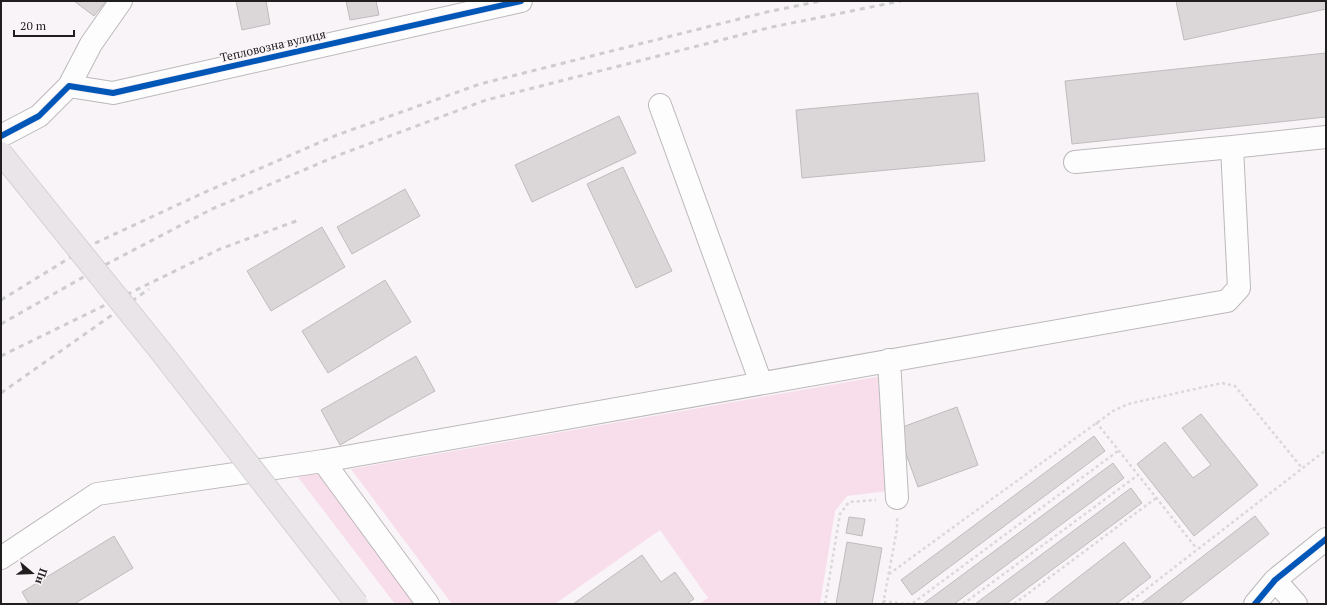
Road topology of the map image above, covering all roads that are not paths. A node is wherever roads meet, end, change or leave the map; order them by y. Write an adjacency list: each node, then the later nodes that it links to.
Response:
1 (121, 1): 3 (street)
2 (521, 1): 3 (street, Тепловозна вулиця)
3 (69, 86): 5 (street)
4 (660, 105): 11 (street)
5 (1, 136)
6 (1326, 137): 7 (street)
7 (1232, 147): 9 (street); 10 (street)
8 (1, 153): 17 (main road, bridge)
9 (1075, 162)
10 (889, 360): 11 (street); 13 (street)
11 (762, 383): 12 (street)
12 (323, 461): 15 (street); 18 (street)
13 (897, 498)
14 (1326, 539): 16 (street)
15 (1, 558)
16 (1275, 580): 19 (street); 20 (street)
17 (357, 604)
18 (428, 604)
19 (1255, 604)
20 (1296, 604)

